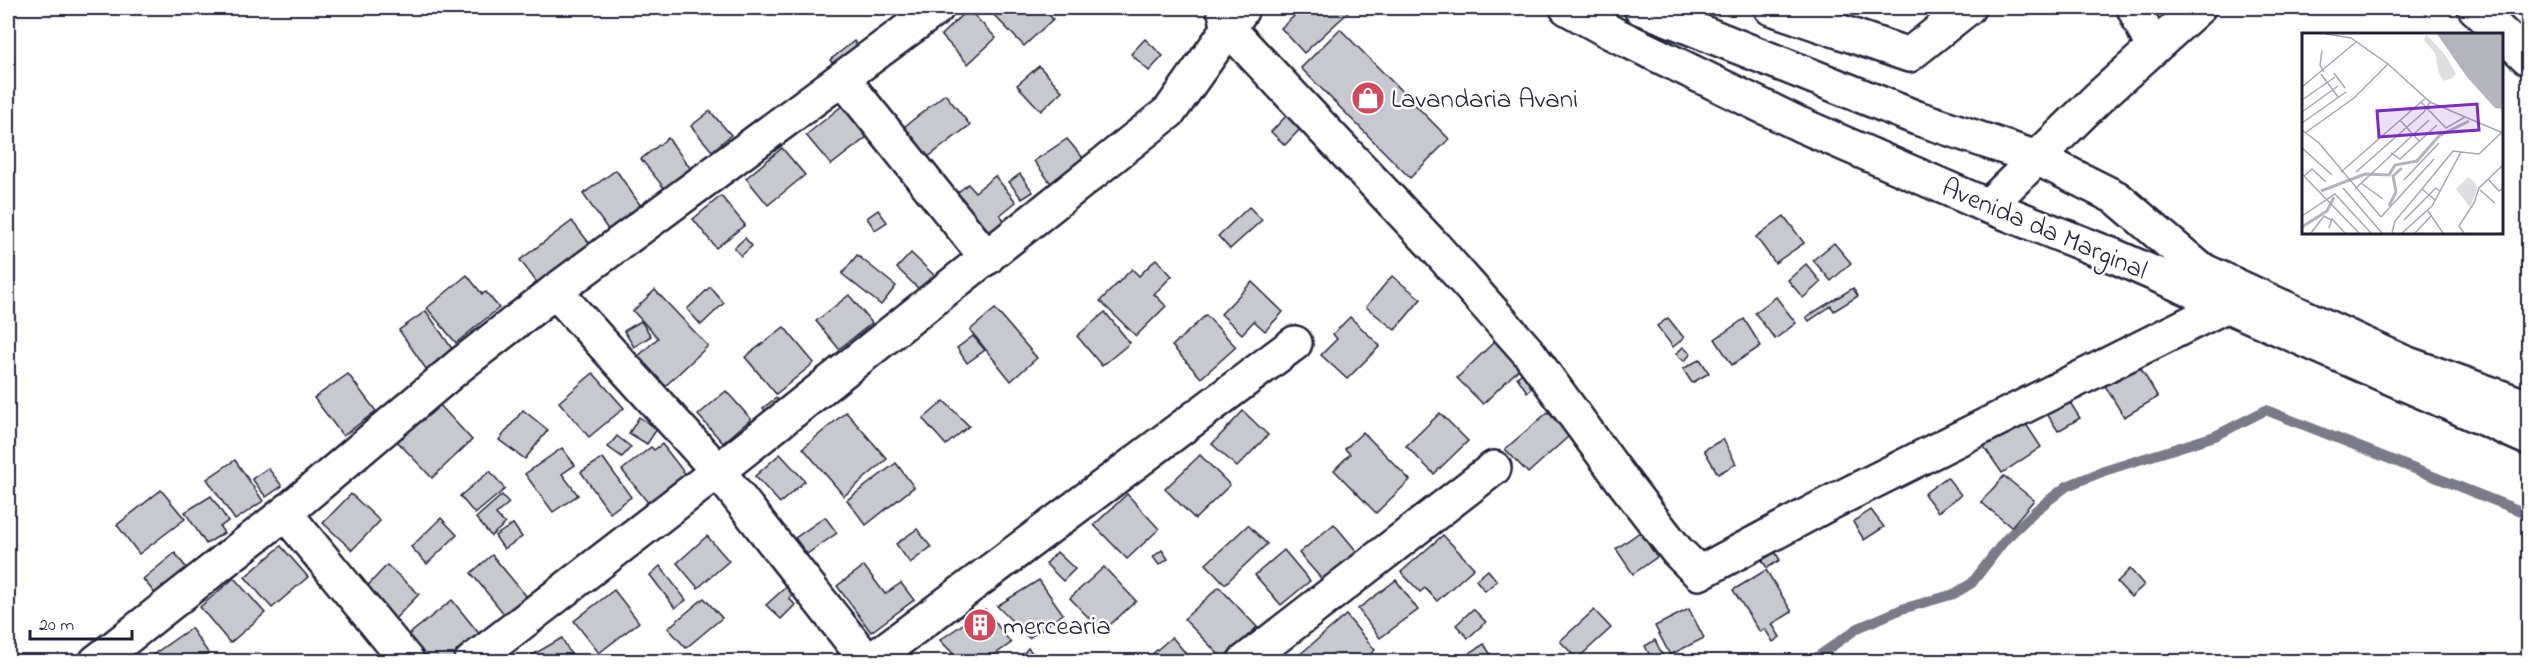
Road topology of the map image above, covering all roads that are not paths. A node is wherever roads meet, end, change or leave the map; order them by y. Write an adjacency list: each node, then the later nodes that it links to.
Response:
1 (937, 8): 14 (street)
2 (1567, 8): 16 (street, Avenida da Marginal)
3 (1641, 8): 15 (street)
4 (1771, 8): 5 (street)
5 (1968, 8)
6 (2134, 8): 12 (street)
7 (2198, 8): 12 (street)
8 (2475, 8): 10 (street)
9 (1232, 15): 17 (street); 19 (street)
10 (2502, 33)
11 (2503, 34): 13 (street)
12 (2153, 48): 15 (street)
13 (2529, 58)
14 (846, 77): 17 (street); 18 (street)
15 (2037, 158): 16 (street); 21 (street)
16 (1988, 206): 19 (street, Avenida da Marginal)
17 (987, 258): 24 (street)
18 (555, 291): 24 (street); 25 (street)
19 (2225, 306): 22 (street, Avenida da Marginal)
20 (1295, 343): 29 (street)
21 (2529, 407)
22 (2529, 438)
23 (1494, 468): 30 (street)
24 (717, 471): 28 (street); 29 (street)
25 (285, 513): 26 (street); 27 (street)
26 (96, 662)
27 (408, 662)
28 (471, 662)
29 (868, 662)
30 (1244, 662)

